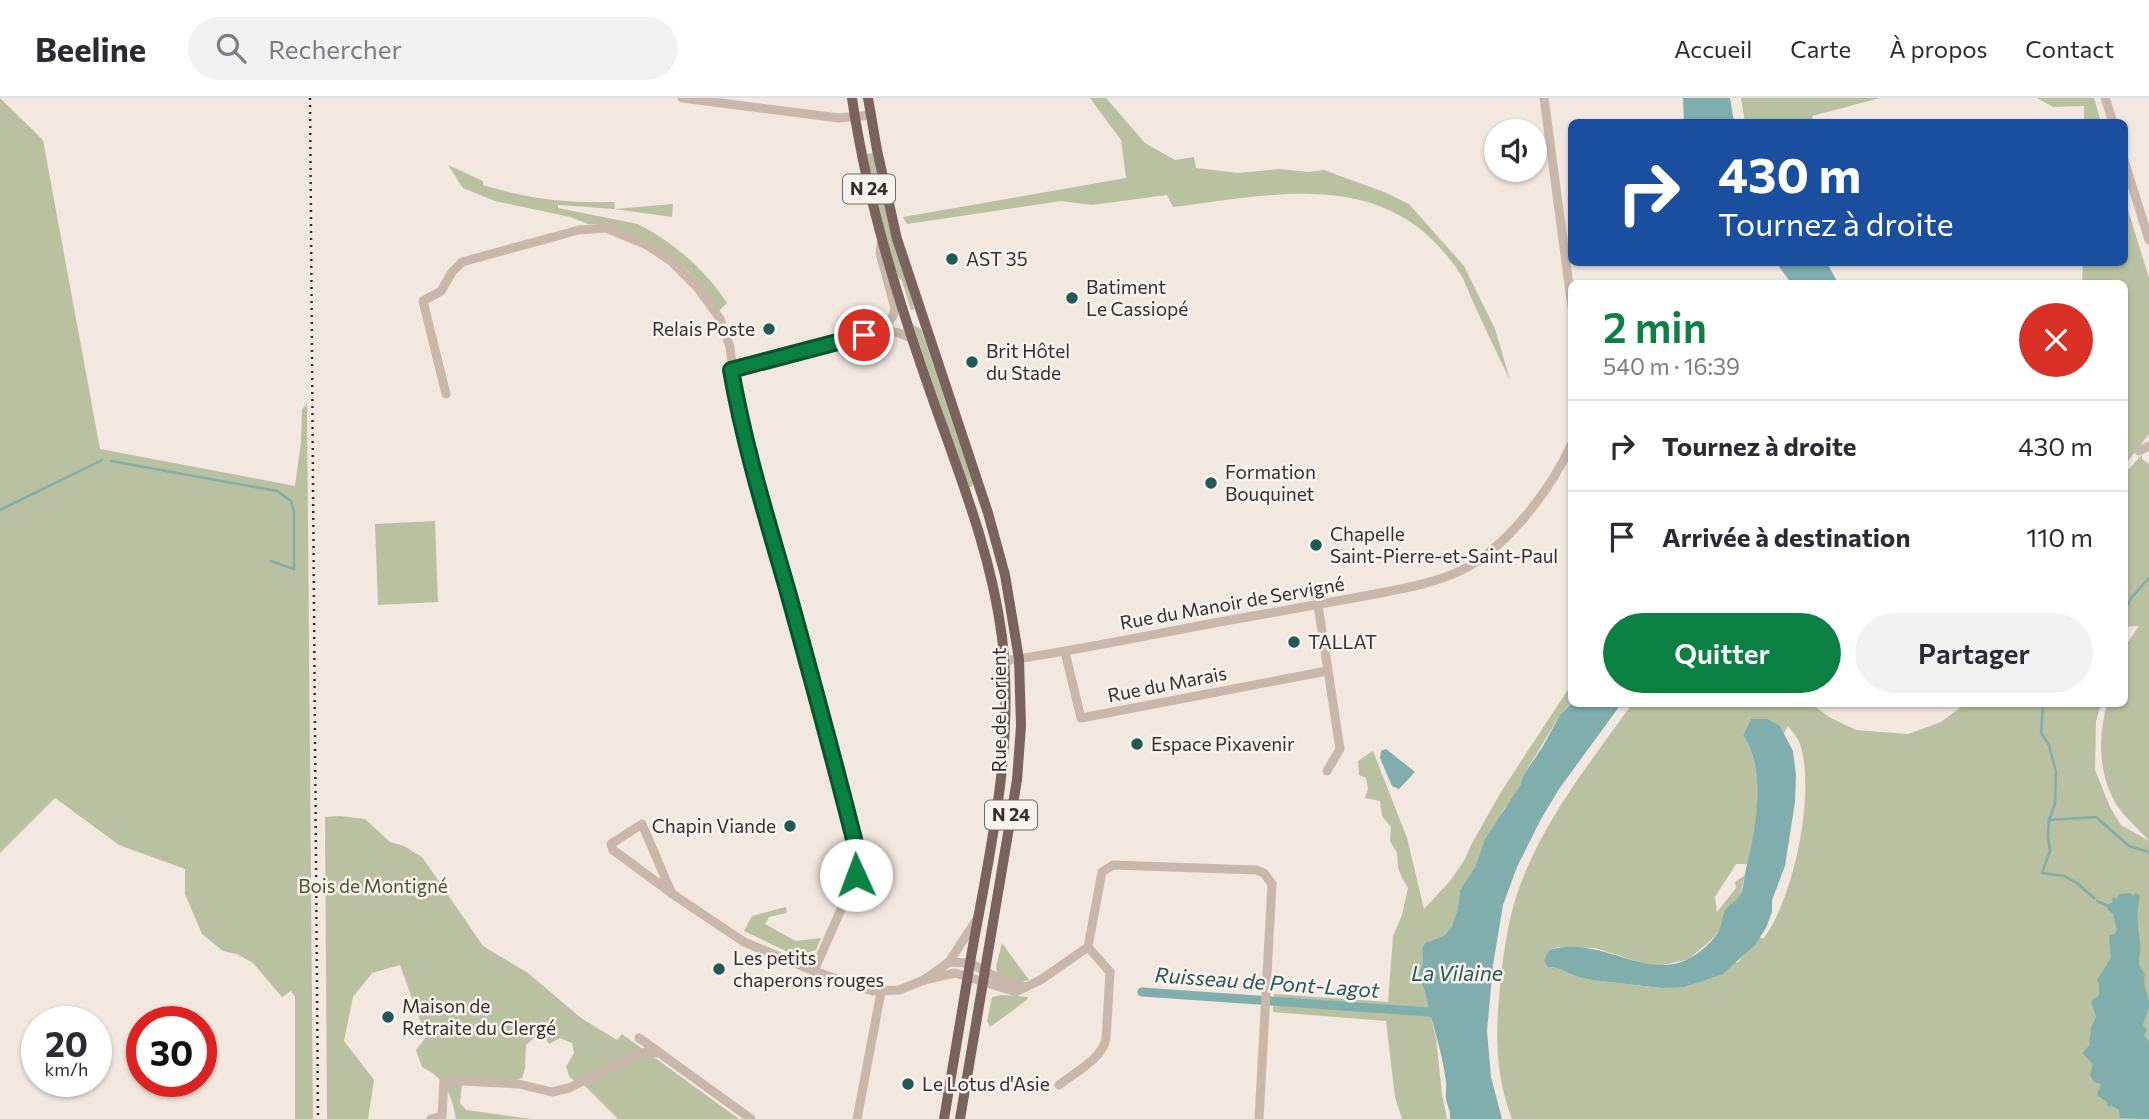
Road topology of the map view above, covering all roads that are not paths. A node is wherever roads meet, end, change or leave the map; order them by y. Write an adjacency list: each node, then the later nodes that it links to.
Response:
1 (682, 98): 7 (street)
2 (852, 98): 7 (main road, Rue de Lorient / N 24)
3 (868, 98): 6 (main road, Rue de Lorient / N 24)
4 (1544, 98): 12 (street)
5 (2105, 98): 8 (street)
6 (871, 115): 7 (street); 14 (main road, Rue de Lorient / N 24)
7 (855, 118): 11 (main road, Rue de Lorient / N 24)
8 (2112, 119)
9 (2128, 173): 10 (street)
10 (2149, 240)
11 (881, 244): 13 (main road, Rue de Lorient / N 24); 15 (street, Rue de Lorient)
12 (1568, 280)
13 (906, 322): 14 (street); 16 (main road, Rue de Lorient / N 24)
14 (925, 327): 22 (main road, Rue de Lorient / N 24)
15 (882, 330): 16 (street); 17 (street)
16 (911, 338): 23 (main road, Rue de Lorient / N 24)
17 (731, 370): 18 (street); 37 (street)
18 (446, 394)
19 (2149, 446): 21 (street)
20 (1568, 450): 24 (street, Rue du Manoir de Servigné)
21 (2139, 451)
22 (981, 493): 23 (street); 26 (main road, Rue de Lorient / N 24)
23 (967, 494): 27 (main road, Rue de Lorient / N 24)
24 (1318, 605): 25 (street, Rue du Manoir de Servigné); 28 (street)
25 (1065, 652): 26 (street, Rue du Manoir de Servigné); 28 (street, Rue du Marais)
26 (1019, 659): 27 (street, Rue du Manoir de Servigné); 31 (main road, Rue de Lorient / N 24)
27 (1004, 661): 30 (main road, Rue de Lorient / N 24)
28 (1327, 671): 29 (street)
29 (1327, 771)
30 (999, 804): 31 (main road); 33 (main road, Rue de Lorient / N 24)
31 (1013, 806): 38 (main road, Rue de Lorient / N 24)
32 (672, 894): 32 (street); 37 (street)
33 (980, 915): 35 (street); 36 (main road, Rue de Lorient / N 24)
34 (1088, 947): 38 (street); 44 (street); 52 (street)
35 (948, 962): 36 (street); 40 (street)
36 (970, 963): 38 (street); 39 (main road, Rue de Lorient / N 24)
37 (814, 971): 41 (street)
38 (984, 975): 39 (street); 45 (main road, Rue de Lorient / N 24)
39 (968, 976): 40 (street); 49 (main road, Rue de Lorient / N 24)
40 (924, 980): 41 (street)
41 (881, 992): 48 (street)
42 (639, 1038): 43 (street)
43 (658, 1053): 46 (street); 47 (street)
44 (1059, 1085)
45 (962, 1106): 50 (main road, Rue de Lorient / N 24); 51 (street)
46 (431, 1119)
47 (751, 1119)
48 (857, 1119)
49 (944, 1119)
50 (960, 1119)
51 (967, 1119)
52 (1259, 1119)

